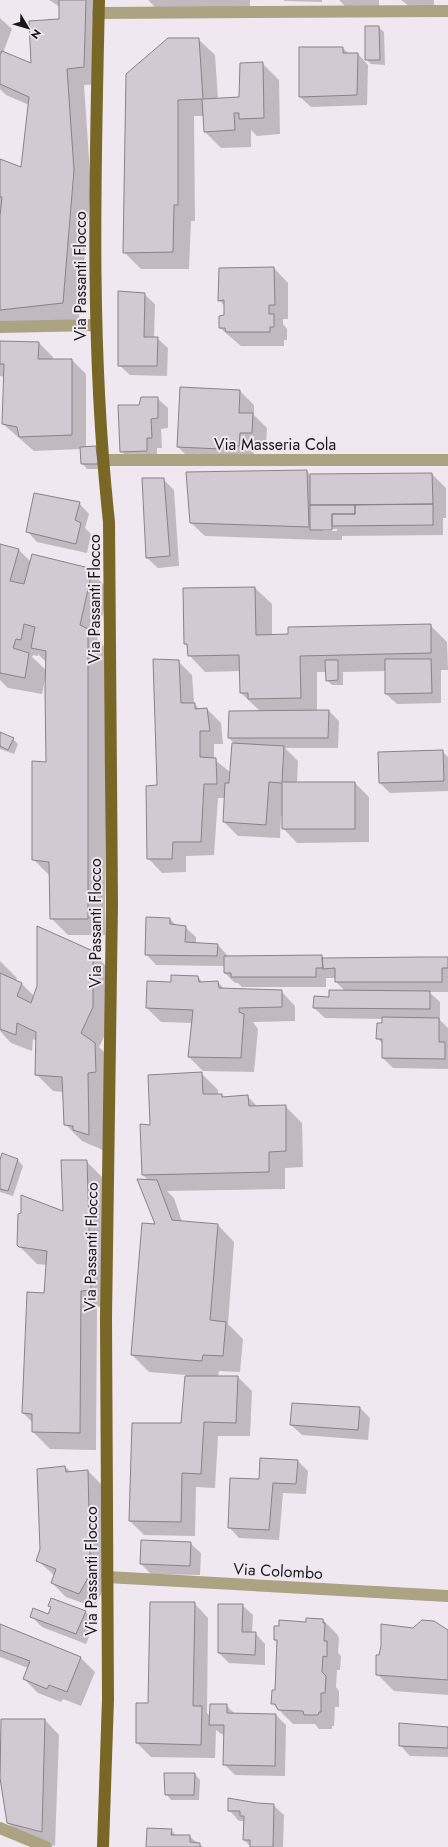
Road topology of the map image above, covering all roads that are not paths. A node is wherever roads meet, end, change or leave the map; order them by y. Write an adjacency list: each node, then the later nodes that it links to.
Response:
1 (99, 0): 3 (main road, Via Passanti Flocco)
2 (448, 11): 3 (street)
3 (98, 13): 4 (main road, Via Passanti Flocco)
4 (95, 325): 5 (street); 6 (main road, Via Passanti Flocco)
5 (0, 326)
6 (103, 460): 7 (street, Via Masseria Cola); 8 (main road, Via Passanti Flocco)
7 (448, 460)
8 (107, 1578): 9 (street, Via Colombo); 12 (main road, Via Passanti Flocco)
9 (448, 1596)
10 (0, 1828): 11 (street)
11 (46, 1847)
12 (103, 1847)

